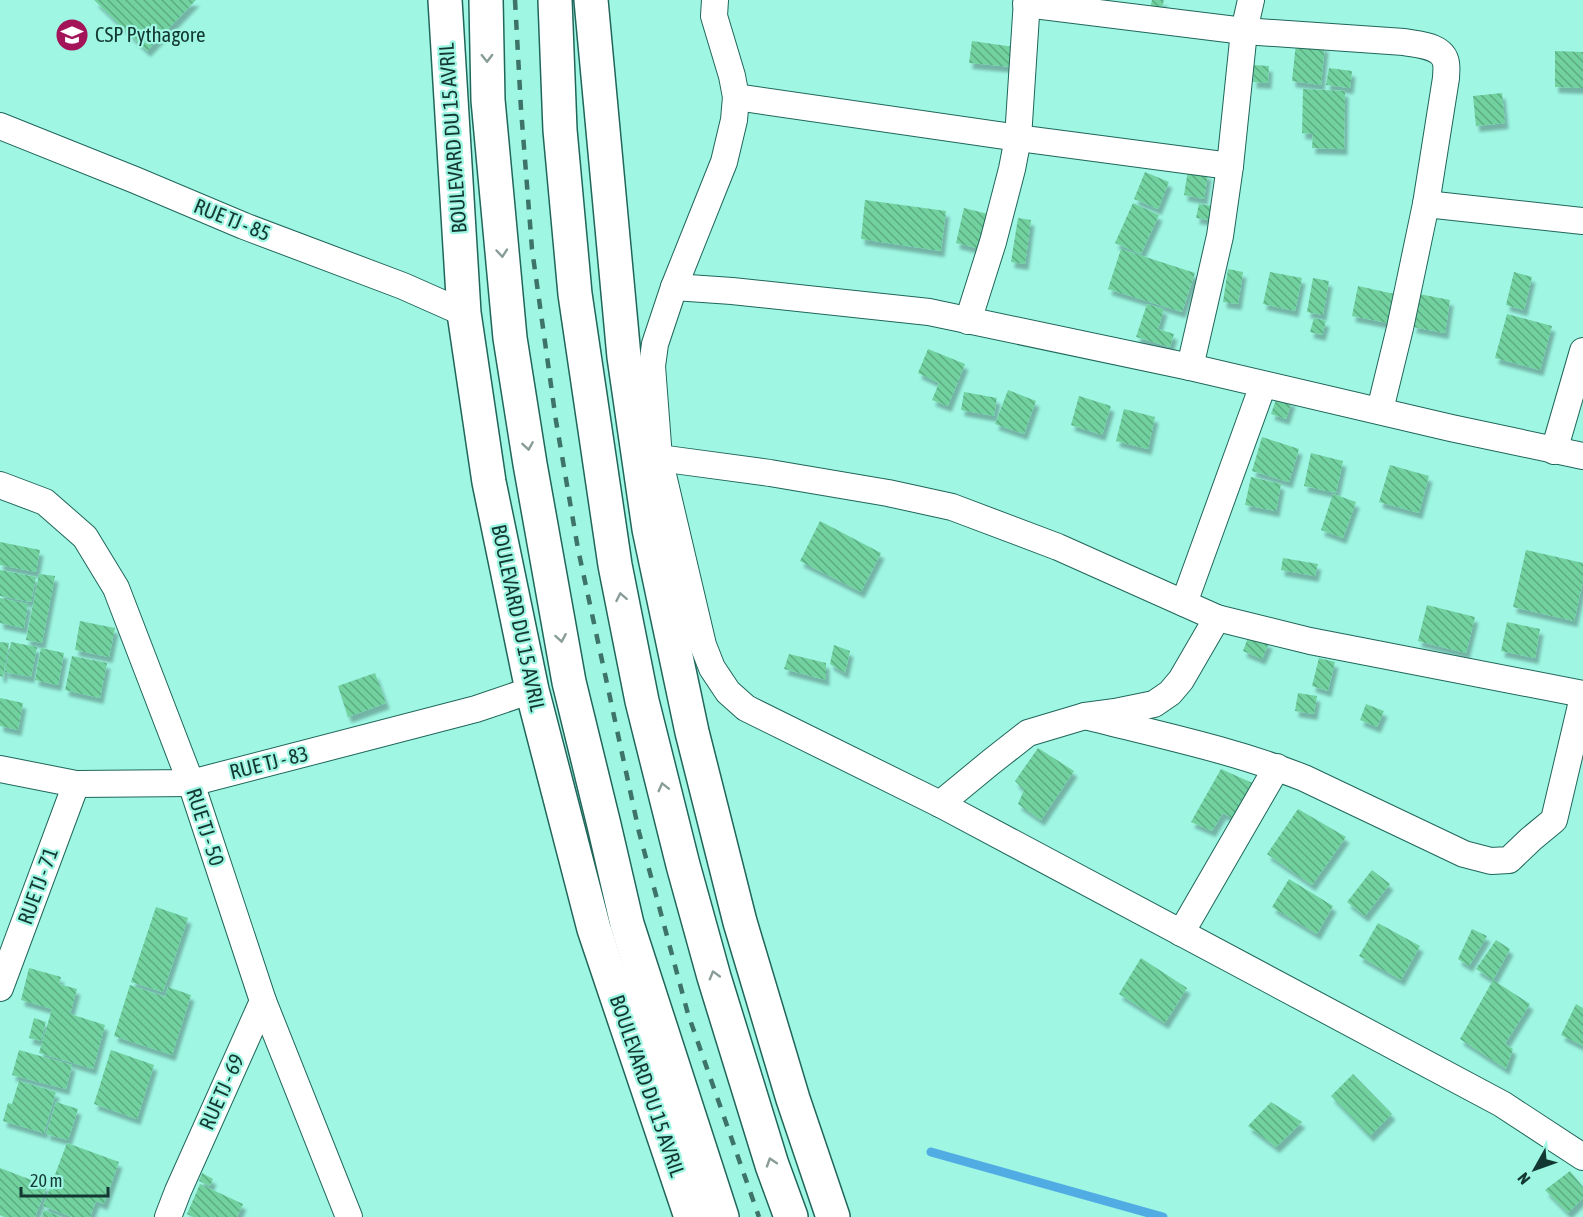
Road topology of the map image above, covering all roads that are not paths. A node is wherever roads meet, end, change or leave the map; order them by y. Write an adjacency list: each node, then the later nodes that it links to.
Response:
1 (445, 0): 16 (main road, BOULEVARD DU 15 AVRIL)
2 (486, 0): 43 (main road, BOULEVARD DU 15 AVRIL, one-way to 43)
3 (555, 0): 44 (main road, one-way to 3)
4 (591, 0): 45 (main road)
5 (715, 0): 9 (street)
6 (1251, 0): 8 (street)
7 (1026, 2): 8 (street); 11 (street)
8 (1244, 31): 12 (street); 13 (street)
9 (736, 98): 11 (street); 15 (street)
10 (0, 126): 16 (street, RUE TJ - 85)
11 (1018, 138): 12 (street); 17 (street)
12 (1230, 166): 19 (street)
13 (1426, 204): 14 (street); 21 (street)
14 (1583, 221)
15 (674, 287): 17 (street); 24 (street)
16 (464, 313): 28 (main road, BOULEVARD DU 15 AVRIL)
17 (968, 321): 19 (street)
18 (1583, 351): 22 (street)
19 (1190, 367): 20 (street)
20 (1263, 385): 21 (street); 26 (street)
21 (1380, 410): 22 (street)
22 (1554, 451): 23 (street)
23 (1583, 456)
24 (659, 458): 26 (street); 35 (street)
25 (0, 485): 33 (street, RUE TJ - 50)
26 (1184, 603): 27 (street)
27 (1217, 618): 29 (street); 30 (street)
28 (532, 690): 33 (street, RUE TJ - 83); 42 (main road, BOULEVARD DU 15 AVRIL)
29 (1583, 695): 31 (street)
30 (1085, 716): 31 (street); 35 (street)
31 (1277, 767): 36 (street)
32 (0, 769): 34 (street, RUE TJ - 83)
33 (191, 783): 34 (street, RUE TJ - 83); 38 (street, RUE TJ - 50)
34 (76, 784): 37 (street, RUE TJ - 71)
35 (940, 804): 36 (street)
36 (1181, 933): 39 (street)
37 (0, 988)
38 (263, 1001): 40 (street, RUE TJ - 69); 41 (street, RUE TJ - 50)
39 (1583, 1156)
40 (168, 1217)
41 (349, 1217)
42 (691, 1217)
43 (722, 1217)
44 (791, 1217)
45 (833, 1217)

